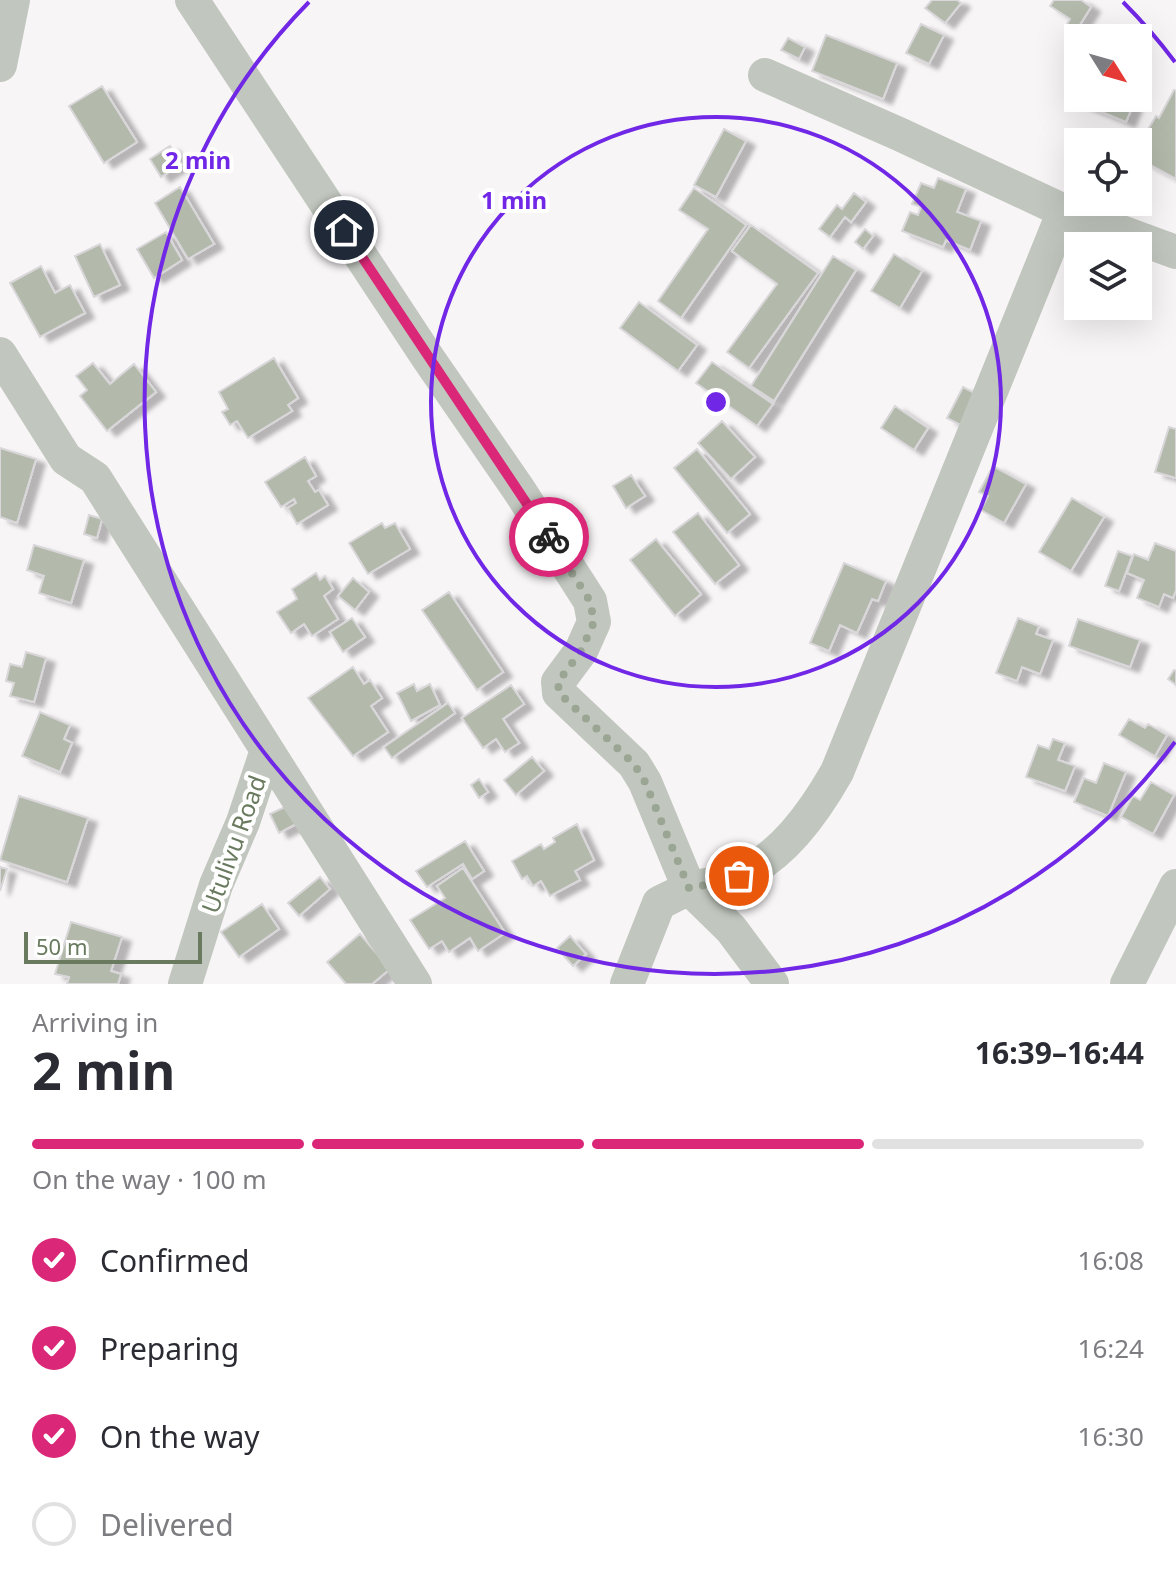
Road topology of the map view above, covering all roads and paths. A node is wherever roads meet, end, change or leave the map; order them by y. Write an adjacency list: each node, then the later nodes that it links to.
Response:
1 (13, 0): 3 (street)
2 (192, 0): 11 (street)
3 (0, 65)
4 (765, 75): 5 (street)
5 (1064, 211): 11 (street)
6 (1078, 216): 7 (street)
7 (1176, 252)
8 (0, 354): 9 (street)
9 (267, 750): 12 (street, Utulivu Road); 13 (street)
10 (1176, 886): 16 (street)
11 (689, 888): 14 (street); 15 (street)
12 (185, 984)
13 (415, 984)
14 (627, 984)
15 (772, 984)
16 (1127, 984)

